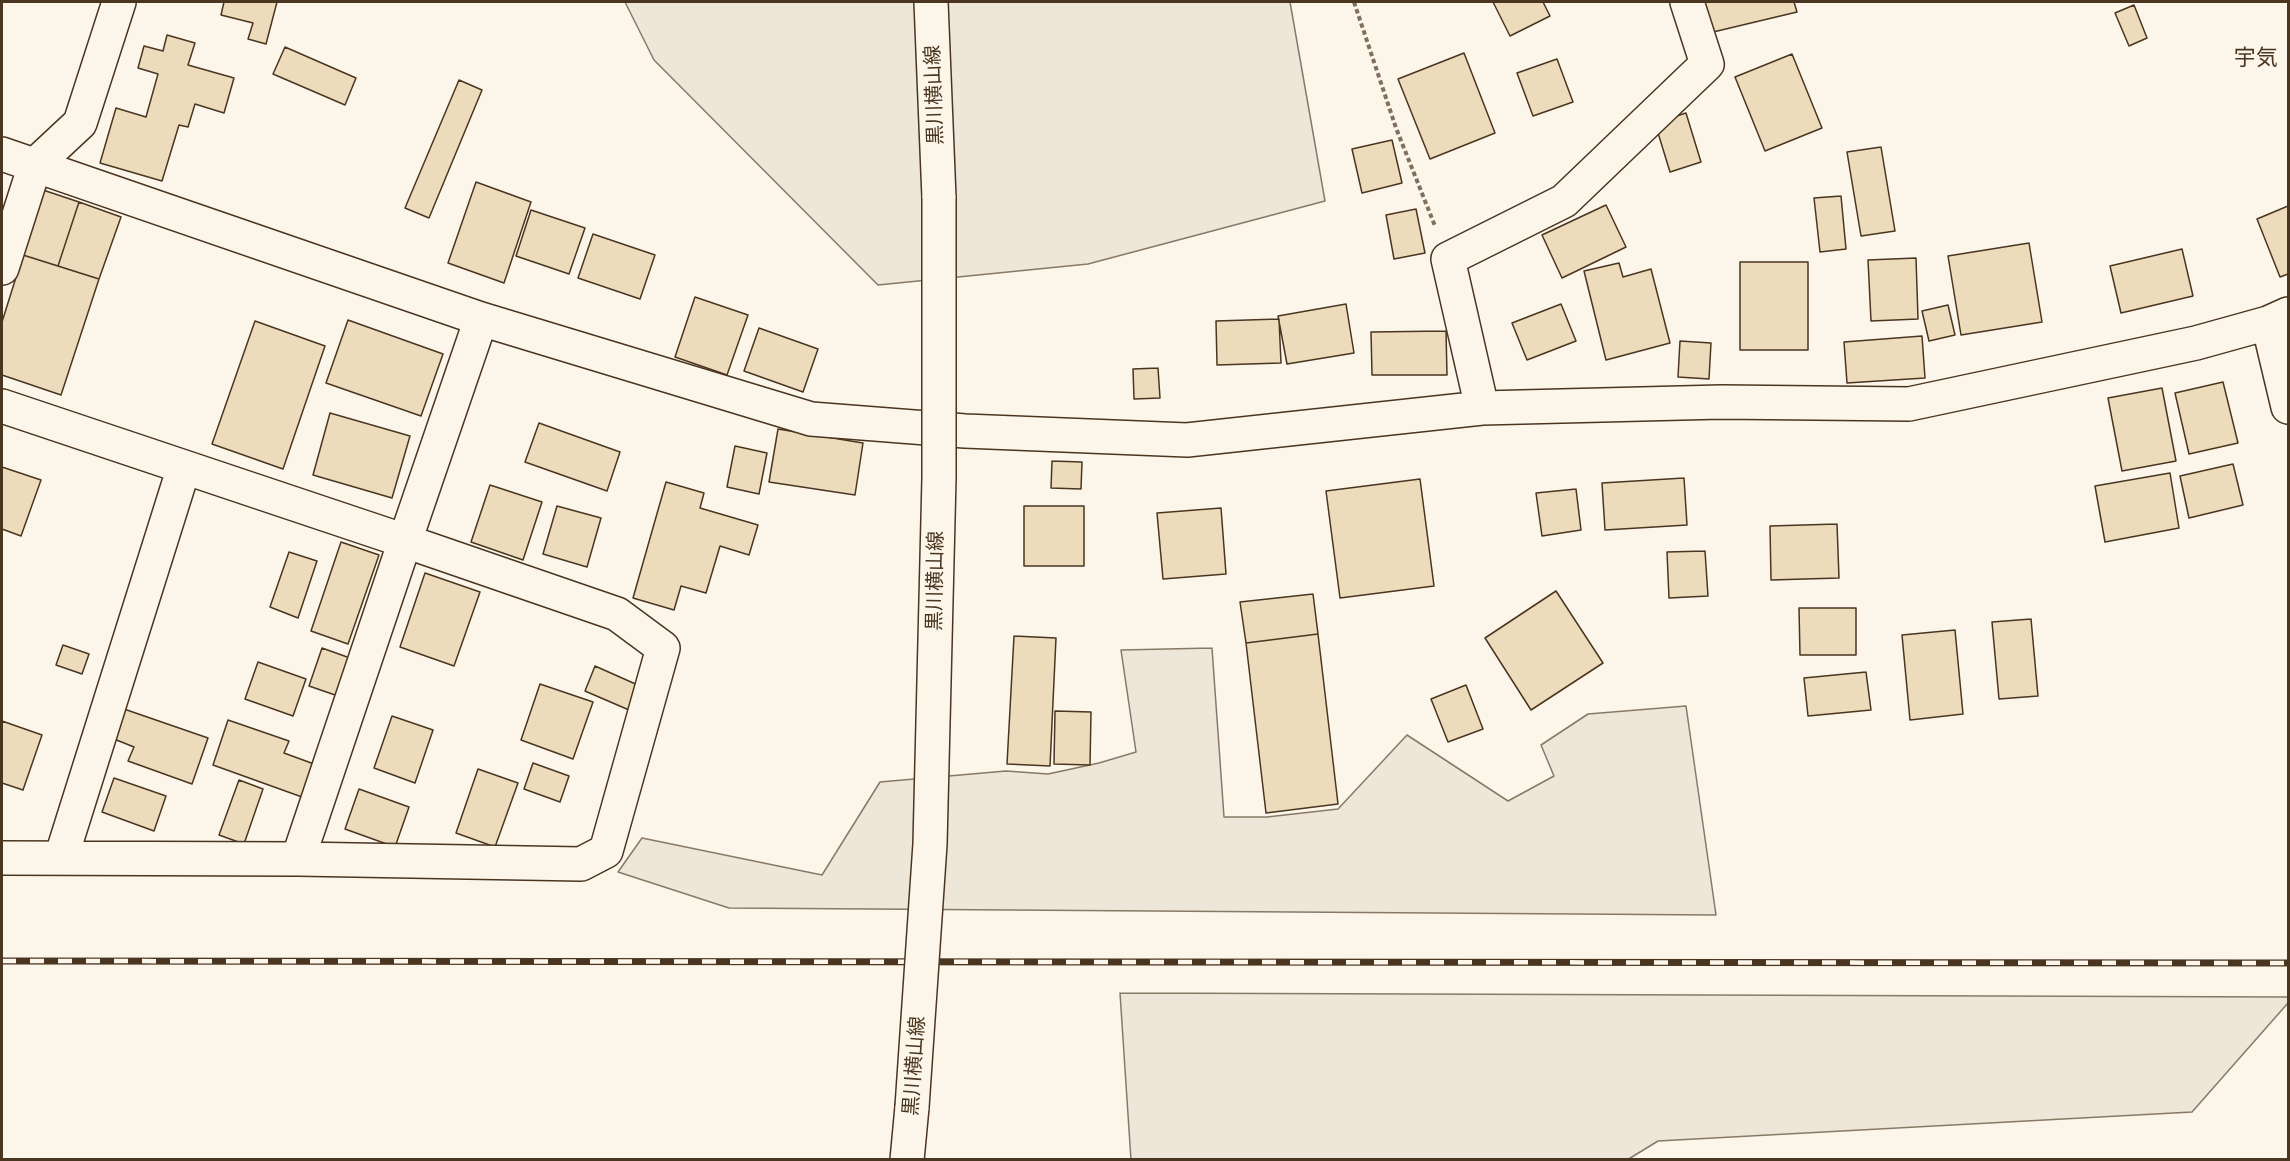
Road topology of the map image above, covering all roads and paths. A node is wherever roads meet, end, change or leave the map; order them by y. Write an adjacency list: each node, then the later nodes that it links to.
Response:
1 (119, 2): 6 (street)
2 (931, 2): 19 (street, 黒川横山線, bridge)
3 (1354, 2): 7 (path)
4 (1687, 2): 7 (street)
5 (2, 154): 6 (street)
6 (35, 165): 8 (street); 9 (street)
7 (1448, 258): 13 (street)
8 (2, 268)
9 (481, 319): 13 (street); 15 (street)
10 (2278, 319): 12 (street); 13 (street)
11 (2, 406): 14 (street)
12 (2289, 407)
13 (1482, 408)
14 (184, 467): 15 (street); 17 (street)
15 (405, 541): 18 (street); 18 (street)
16 (2, 858): 17 (street)
17 (62, 858): 18 (street)
18 (298, 859)
19 (906, 1160)

